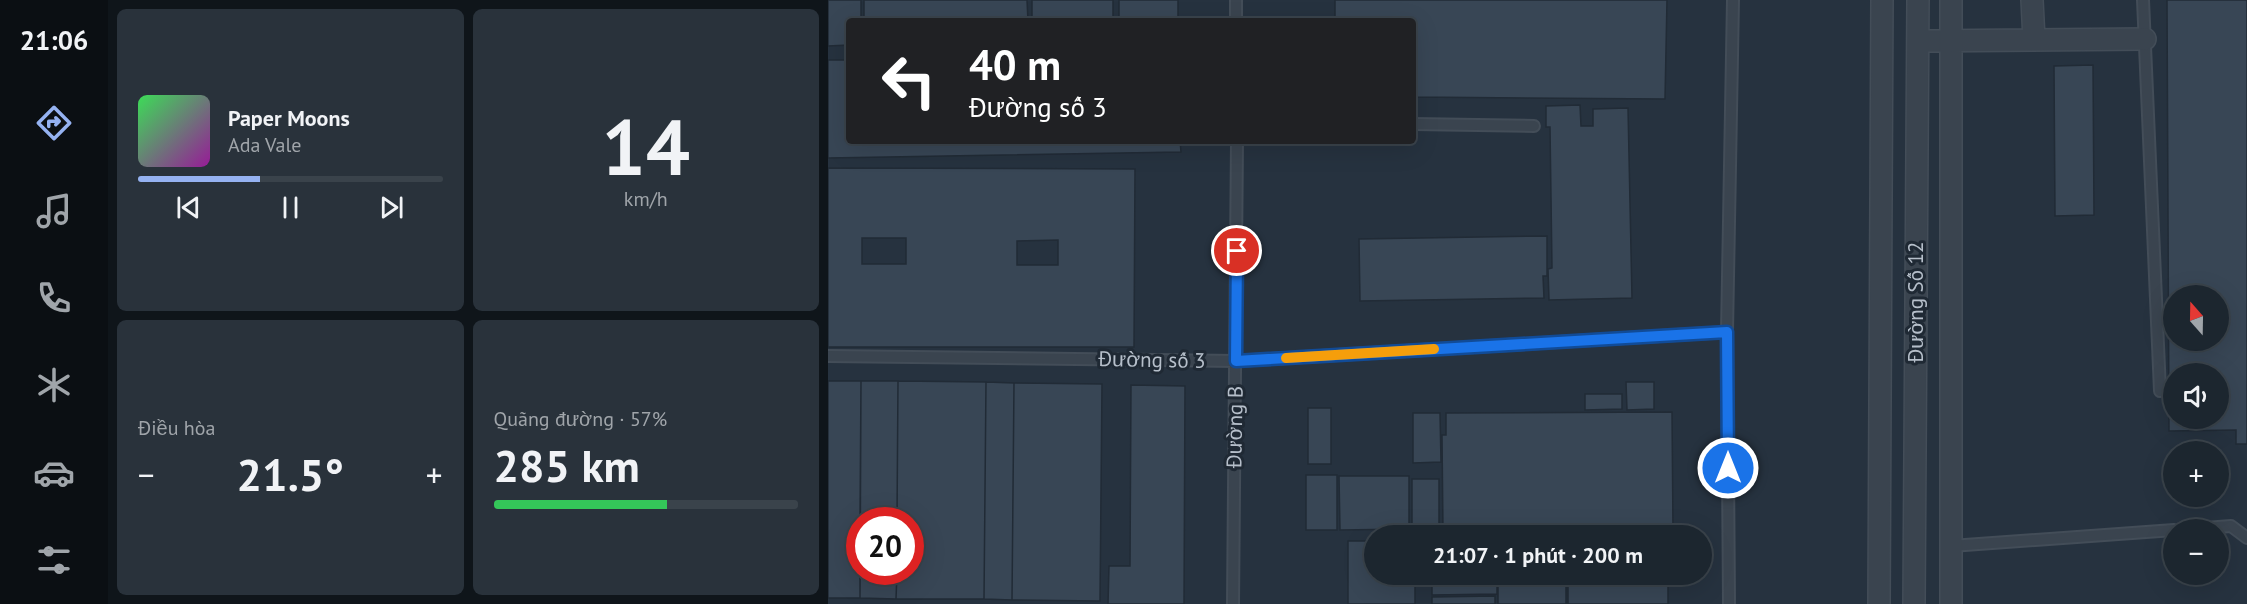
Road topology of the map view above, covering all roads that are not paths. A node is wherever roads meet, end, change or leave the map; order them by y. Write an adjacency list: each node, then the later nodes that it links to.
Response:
1 (1236, 0): 8 (lane)
2 (1734, 0): 16 (lane)
3 (1882, 0): 26 (street, Đường Số 12)
4 (1918, 0): 11 (street, Đường Số 12)
5 (1951, 0): 12 (street, Đường Số 12)
6 (2032, 0): 10 (street)
7 (2143, 0): 9 (lane)
8 (1236, 18)
9 (2145, 39): 10 (street); 19 (lane)
10 (2034, 40): 12 (street)
11 (1918, 41): 12 (street); 27 (street, Đường Số 12)
12 (1950, 41): 23 (street, Đường Số 12)
13 (1416, 124): 14 (lane)
14 (1534, 126)
15 (1238, 144): 18 (lane, Đường B)
16 (1727, 332): 18 (lane, Đường số 3); 25 (lane)
17 (828, 356): 18 (lane, Đường số 3)
18 (1236, 361): 24 (lane, Đường B)
19 (2160, 391)
20 (2229, 526): 22 (lane)
21 (2163, 531): 23 (lane)
22 (2247, 538)
23 (1951, 546): 28 (street, Đường Số 12)
24 (1233, 604)
25 (1729, 604)
26 (1879, 604)
27 (1914, 604)
28 (1951, 604)

